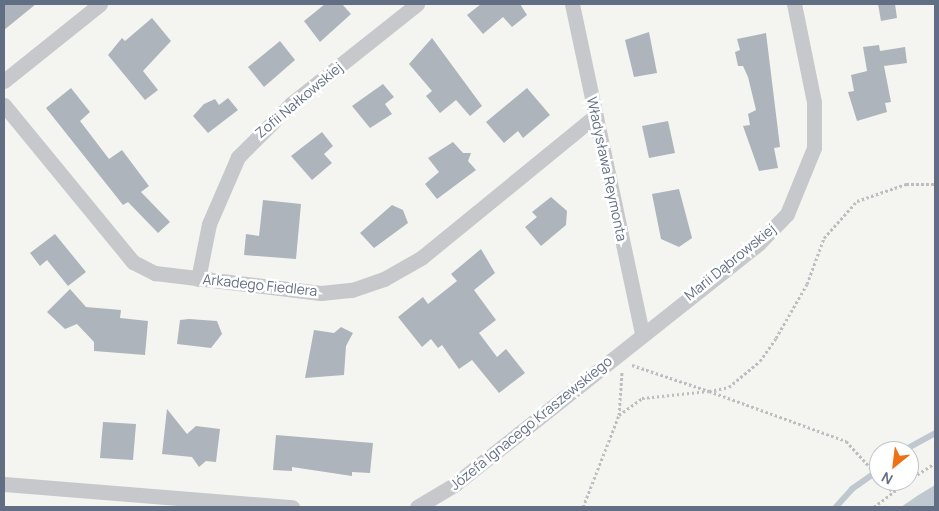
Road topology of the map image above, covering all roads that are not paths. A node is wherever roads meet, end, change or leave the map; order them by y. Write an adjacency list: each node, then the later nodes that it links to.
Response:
1 (100, 4): 5 (street)
2 (417, 4): 8 (street, Zofii Nałkowskiej)
3 (572, 4): 7 (street, Władysława Reymonta)
4 (794, 4): 9 (street, Marii Dąbrowskiej)
5 (4, 81)
6 (4, 105): 8 (street, Arkadego Fiedlera)
7 (595, 116): 8 (street, Arkadego Fiedlera); 9 (street, Władysława Reymonta)
8 (198, 279)
9 (642, 334): 12 (street, Józefa Ignacego Kraszewskiego)
10 (4, 484): 11 (street)
11 (292, 507)
12 (417, 507)

